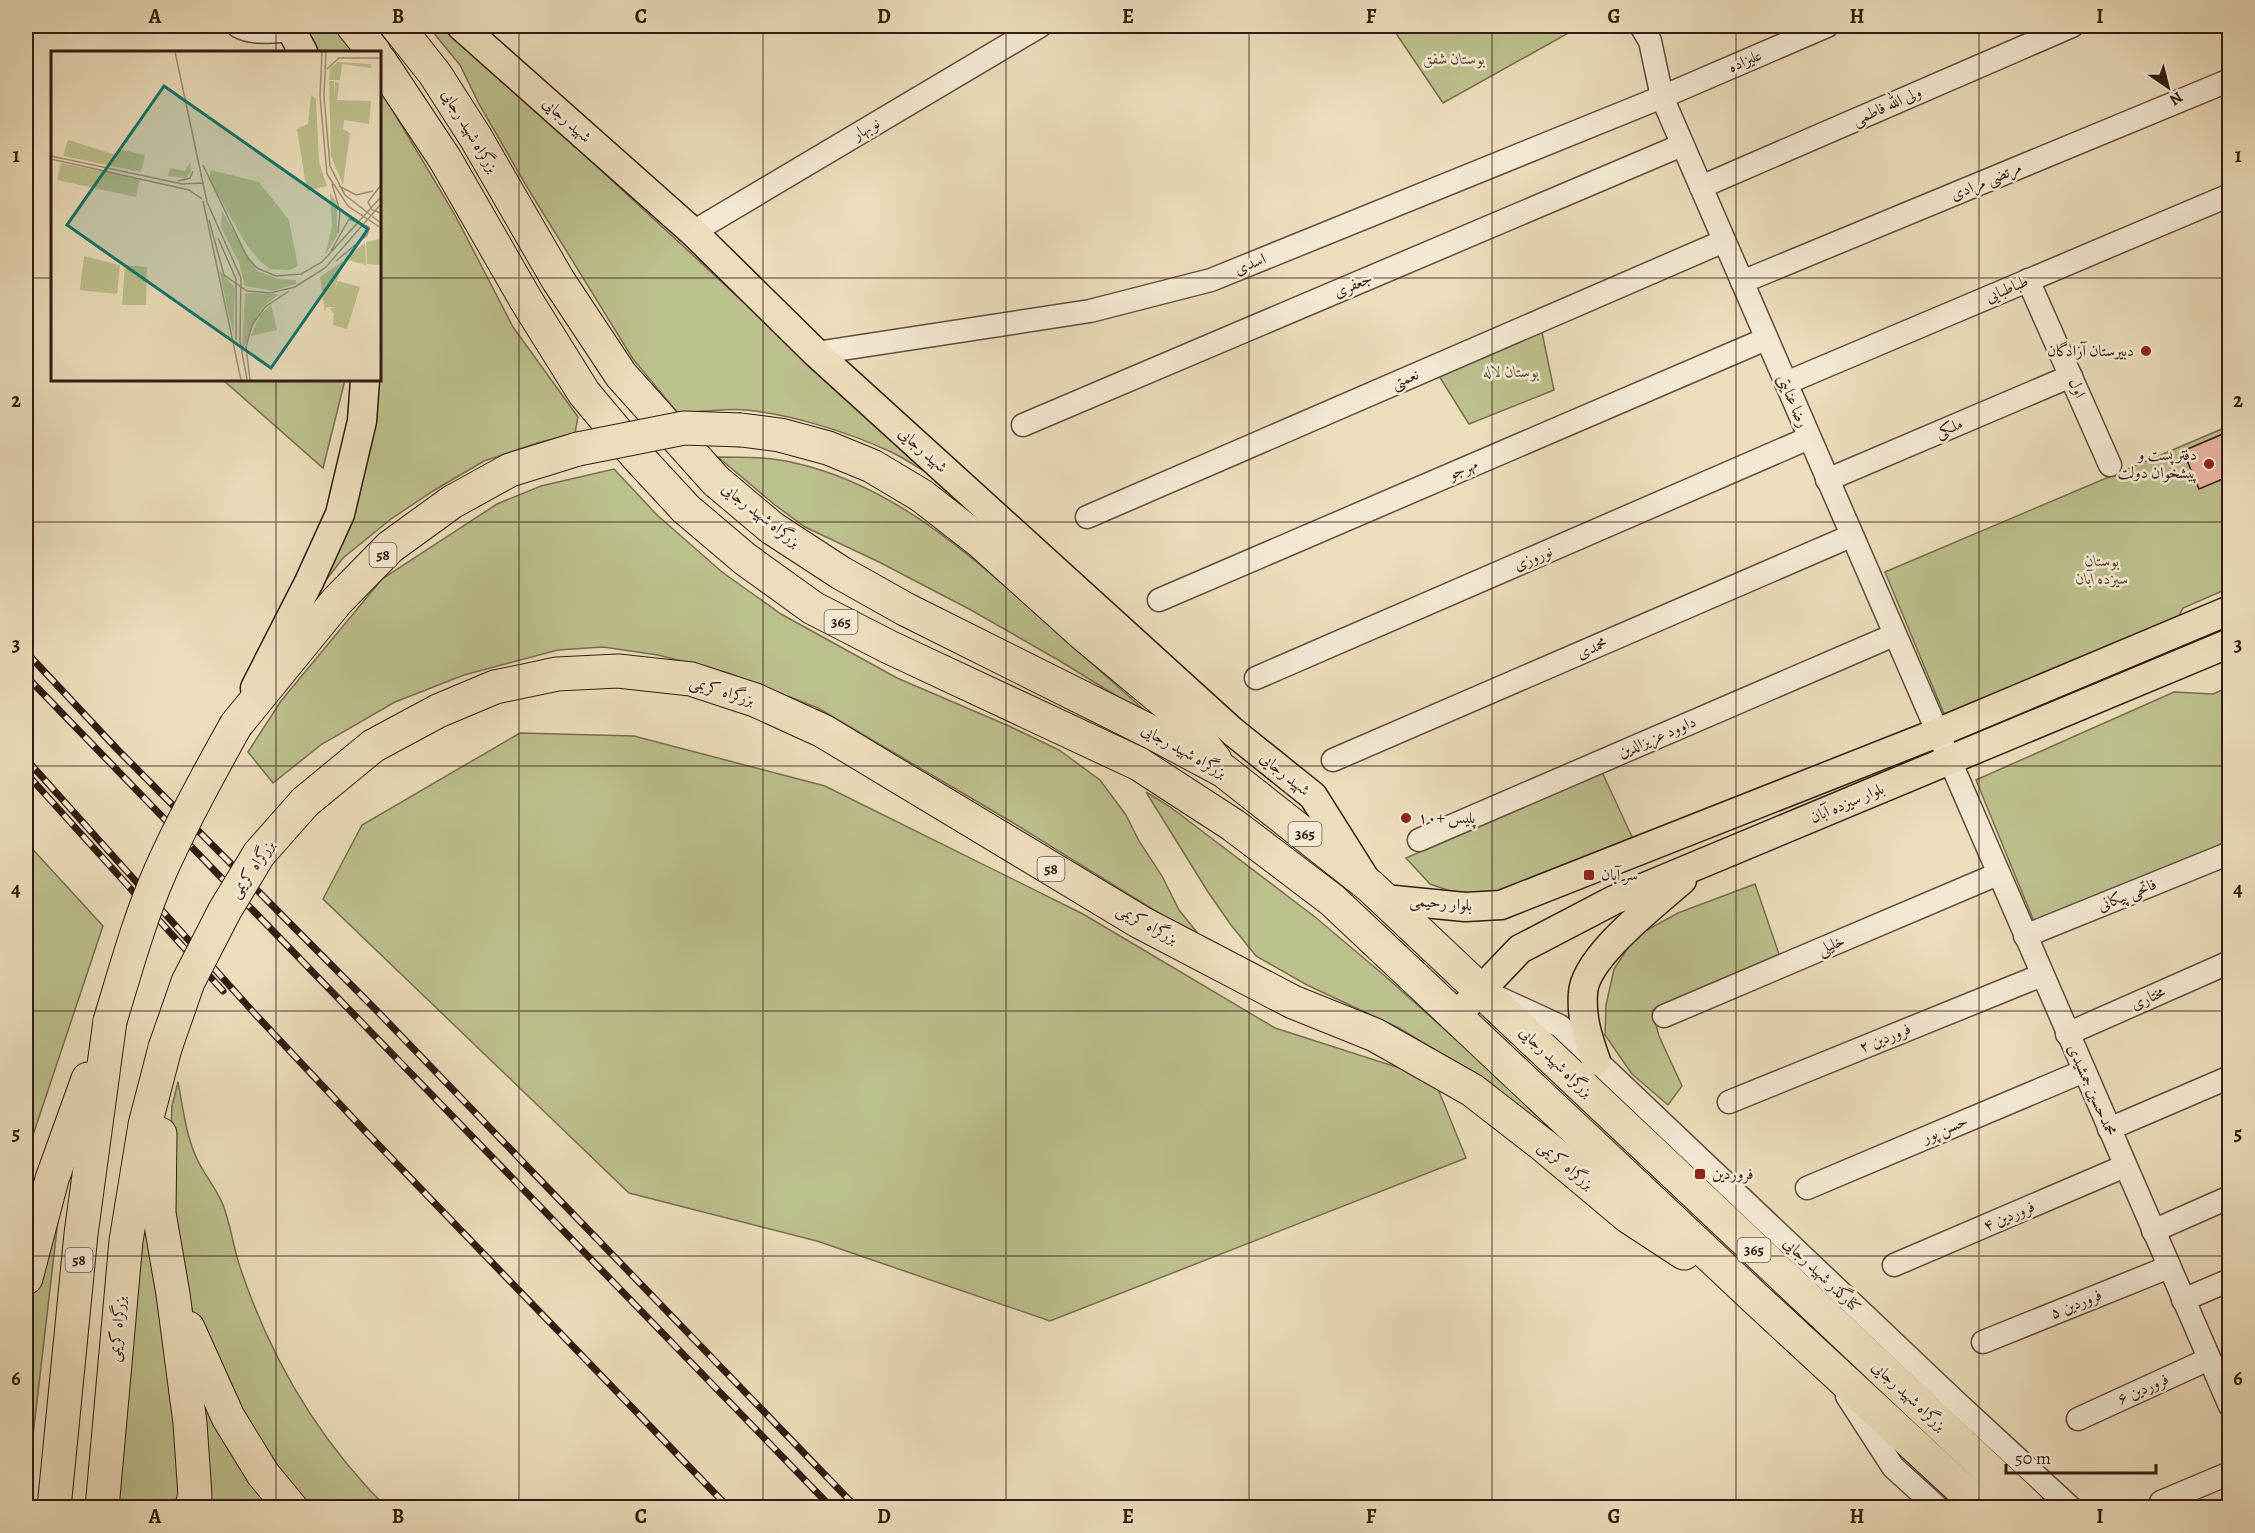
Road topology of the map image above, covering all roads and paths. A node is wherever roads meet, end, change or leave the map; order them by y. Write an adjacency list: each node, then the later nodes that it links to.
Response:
1 (238, 26): 9 (street)
2 (353, 26): 10 (highway)
3 (397, 26): 41 (highway, بزرگراه شهید رجایی / 365)
4 (461, 26): 17 (main road, شهید رجایی)
5 (1040, 26): 17 (street, نوبهار)
6 (1641, 26): 13 (street, رضا عنایتی)
7 (1827, 26): 13 (street, علیزاده)
8 (2072, 26): 15 (street, ولی الله فاطمی)
9 (295, 36)
10 (373, 51)
11 (381, 63): 54 (highway, بزرگراه شهید رجایی / 365)
12 (2229, 80): 20 (street, مرتضی مرادی)
13 (1662, 97): 14 (street, رضا عنایتی); 22 (street, اسدی)
14 (1682, 145): 15 (street, رضا عنایتی); 26 (street, جعفری)
15 (1701, 187): 18 (street, رضا عنایتی)
16 (2229, 195): 19 (street, طباطبایی)
17 (693, 232): 22 (main road, شهید رجایی)
18 (1724, 241): 20 (street, رضا عنایتی); 30 (street, نعمتی)
19 (2028, 280): 23 (street, اول); 25 (street, طباطبایی)
20 (1742, 282): 21 (street, رضا عنایتی)
21 (1766, 339): 25 (street, رضا عنایتی); 32 (street, مهرجو)
22 (816, 353): 46 (main road, شهید رجایی)
23 (2071, 376): 28 (street, اول); 29 (street, ملکی)
24 (365, 381): 37 (main road)
25 (1786, 383): 27 (street, رضا عنایتی)
26 (1023, 425)
27 (1809, 438): 29 (street, رضا عنایتی); 36 (street, نوروزی)
28 (2110, 465)
29 (1827, 480): 31 (street, رضا عنایتی)
30 (1087, 517)
31 (1851, 536): 34 (street, رضا عنایتی); 39 (street, محمدی)
32 (1160, 600)
33 (2229, 610): 38 (main road, بلوار سیزده آبان)
34 (1894, 635): 38 (street, رضا عنایتی); 42 (street, داوود عزیزالدین)
35 (2229, 643): 40 (main road, بلوار سیزده آبان)
36 (1256, 678)
37 (236, 725): 41 (highway, 58, bridge); 55 (highway, 58, bridge)
38 (1937, 733): 40 (street, رضا عنایتی); 47 (main road, بلوار سیزده آبان)
39 (1333, 760)
40 (1952, 768): 44 (main road, بلوار سیزده آبان); 45 (street, محمدحسین جمشیدی)
41 (1224, 771): 46 (highway, بزرگراه شهید رجایی / 365)
42 (1419, 840)
43 (2229, 853): 49 (street, فاتحی پیکانی)
44 (1697, 866): 48 (main road, بلوار سیزده آبان); 58 (main road)
45 (1998, 874): 49 (street, محمدحسین جمشیدی); 53 (street, خلیلی)
46 (1377, 892): 47 (main road, بلوار رحیمی); 52 (highway, بزرگراه شهید رجایی / 365)
47 (1532, 895): 48 (main road)
48 (1555, 931): 52 (main road, بلوار سیزده آبان)
49 (2025, 936): 51 (street, محمدحسین جمشیدی)
50 (2229, 962): 56 (street, مختاری)
51 (2042, 975): 56 (street, محمدحسین جمشیدی); 61 (street, فروردین ۲)
52 (1481, 990): 54 (main road); 58 (street, کنارگذر شهید رجایی); 87 (highway, بزرگراه شهید رجایی / 365)
53 (1664, 1016)
54 (1455, 1017): 72 (highway, بزرگراه شهید رجایی / 365)
55 (110, 1021): 69 (highway); 82 (highway, 58)
56 (2067, 1034): 59 (street, محمدحسین جمشیدی)
57 (165, 1048): 71 (highway); 72 (highway, بزرگراه کریمی / 58, bridge); 80 (highway, بزرگراه کریمی / 58)
58 (1596, 1061): 88 (street, کنارگذر شهید رجایی)
59 (2084, 1071): 62 (street, محمدحسین جمشیدی); 64 (street, حسن پور)
60 (2229, 1077): 62 (street)
61 (1729, 1102)
62 (2109, 1129): 63 (street, محمدحسین جمشیدی)
63 (2125, 1166): 66 (street, محمدحسین جمشیدی); 67 (street, فروردین ۴)
64 (1807, 1188)
65 (2229, 1197): 66 (street)
66 (2153, 1231): 68 (street, محمدحسین جمشیدی)
67 (1894, 1265)
68 (2169, 1267): 73 (street, محمدحسین جمشیدی); 74 (street, فروردین ۵)
69 (26, 1278)
70 (2229, 1280): 73 (street)
71 (173, 1294): 83 (highway); 84 (highway)
72 (1756, 1299): 76 (highway, بزرگراه شهید رجایی / 365)
73 (2183, 1300): 75 (street, محمدحسین جمشیدی)
74 (1983, 1342)
75 (2209, 1359): 77 (street, محمدحسین جمشیدی); 78 (street, فروردین ۶)
76 (1828, 1367): 85 (street); 86 (highway, بزرگراه شهید رجایی / 365)
77 (2229, 1404)
78 (2078, 1419)
79 (2229, 1473): 81 (street)
80 (102, 1502)
81 (2161, 1502)
82 (54, 1503)
83 (191, 1508)
84 (291, 1508)
85 (1938, 1508)
86 (1982, 1508)
87 (2029, 1508)
88 (2071, 1508)

